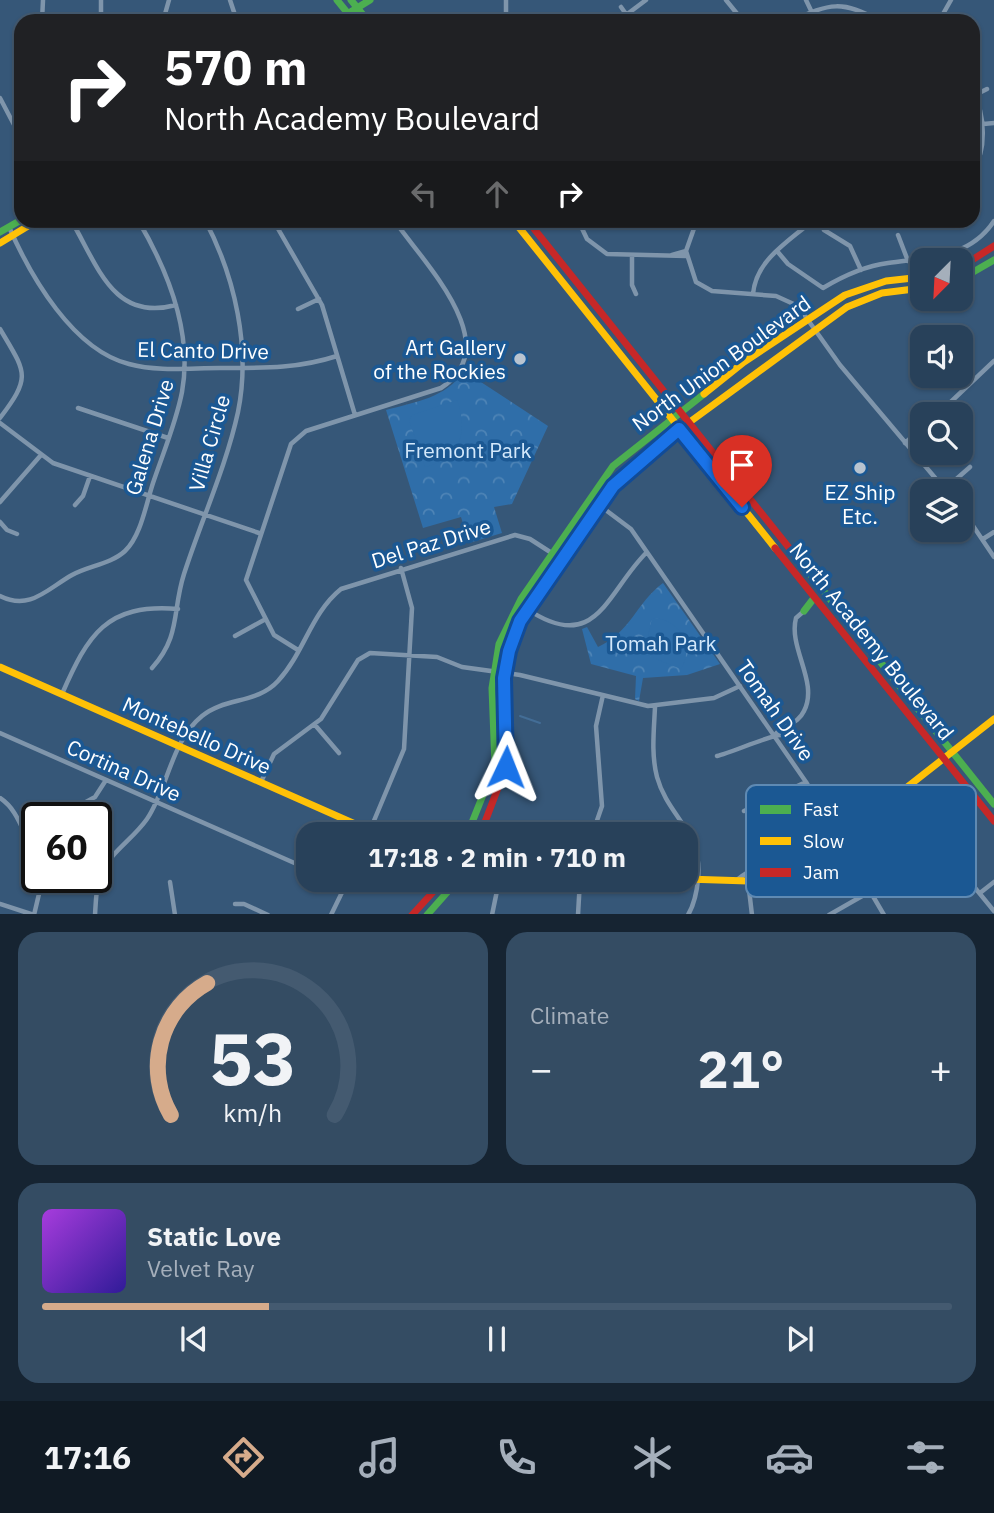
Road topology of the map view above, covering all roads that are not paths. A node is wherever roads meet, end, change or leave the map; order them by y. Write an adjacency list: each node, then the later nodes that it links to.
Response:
1 (351, 0): 7 (main road)
2 (370, 0): 7 (main road)
3 (646, 0): 12 (street)
4 (726, 0): 13 (street)
5 (806, 0): 8 (street)
6 (621, 7): 11 (street)
7 (358, 9): 9 (main road); 10 (main road)
8 (812, 12): 14 (street); 15 (street)
9 (354, 14)
10 (362, 14)
11 (625, 14)
12 (627, 14)
13 (737, 14)
14 (808, 14)
15 (868, 14)
16 (986, 89): 17 (street)
17 (980, 91)
18 (0, 98): 22 (street)
19 (980, 120): 21 (street)
20 (994, 123): 21 (street)
21 (981, 124): 23 (street)
22 (14, 125)
23 (980, 155)
24 (994, 221): 49 (street)
25 (14, 224): 26 (main road)
26 (9, 227): 39 (main road); 41 (street, El Canto Drive)
27 (26, 228): 41 (main road)
28 (76, 228): 57 (street)
29 (142, 228): 57 (street, Galena Drive)
30 (209, 228): 65 (street, Villa Circle)
31 (278, 228): 56 (street)
32 (400, 228): 69 (street)
33 (519, 228): 70 (main road, North Academy Boulevard)
34 (533, 228): 68 (main road, North Academy Boulevard)
35 (583, 228): 46 (street)
36 (694, 228): 45 (street)
37 (804, 228): 44 (street)
38 (824, 230): 50 (street)
39 (0, 232)
40 (898, 235): 49 (street)
41 (13, 236): 42 (main road); 64 (street, El Canto Drive)
42 (0, 243)
43 (994, 246): 47 (main road)
44 (777, 251): 50 (street); 55 (street)
45 (686, 253): 46 (street); 55 (street)
46 (632, 256): 54 (street)
47 (973, 259)
48 (994, 260): 51 (main road)
49 (908, 261): 50 (street)
50 (861, 270)
51 (973, 272)
52 (910, 278): 59 (main road, North Union Boulevard)
53 (910, 290): 61 (main road, North Union Boulevard)
54 (636, 294)
55 (753, 294): 59 (street)
56 (319, 299): 58 (street); 62 (street)
57 (176, 305): 64 (street, Galena Drive)
58 (298, 309)
59 (810, 320): 61 (street); 68 (main road, North Union Boulevard)
60 (0, 329): 71 (street)
61 (816, 329): 72 (main road, North Union Boulevard); 78 (street)
62 (337, 356): 65 (street, El Canto Drive); 69 (street)
63 (994, 361): 66 (street)
64 (184, 368): 65 (street, El Canto Drive); 76 (street, Galena Drive)
65 (242, 368): 88 (street, Villa Circle)
66 (951, 402)
67 (78, 408): 76 (street)
68 (681, 410): 70 (main road, North Union Boulevard); 72 (main road, North Academy Boulevard)
69 (355, 415): 75 (street)
70 (671, 418): 74 (main road, North Academy Boulevard); 96 (main road, North Union Boulevard)
71 (0, 420): 79 (street)
72 (690, 421): 74 (main road, North Union Boulevard); 128 (main road, North Academy Boulevard)
73 (292, 429): 75 (street)
74 (679, 429): 87 (main road, North Union Boulevard); 104 (main road, North Academy Boulevard)
75 (298, 436): 92 (street)
76 (168, 438): 84 (street, Galena Drive)
77 (910, 439): 78 (street)
78 (905, 443): 82 (street)
79 (41, 455): 81 (street); 85 (street)
80 (970, 467): 83 (street)
81 (90, 476): 84 (street); 86 (street)
82 (936, 479)
83 (958, 479)
84 (148, 496): 88 (street); 103 (street, Galena Drive)
85 (0, 502)
86 (75, 505)
87 (599, 505): 95 (street, Tomah Drive); 98 (main road, North Union Boulevard)
88 (204, 514): 92 (street); 105 (street, Villa Circle)
89 (0, 522): 93 (street)
90 (973, 525): 94 (street)
91 (994, 532): 94 (street)
92 (259, 533): 109 (street)
93 (17, 534)
94 (983, 539): 97 (street)
95 (647, 552): 106 (street); 117 (street, Tomah Drive)
96 (552, 554): 98 (street, Del Paz Drive); 99 (street, Del Paz Drive); 115 (main road, North Union Boulevard)
97 (994, 557)
98 (561, 559): 106 (main road, North Union Boulevard)
99 (401, 568): 100 (street, Del Paz Drive); 112 (street)
100 (346, 586): 101 (street); 111 (street, Del Paz Drive)
101 (350, 593)
102 (0, 596): 103 (street)
103 (21, 601): 107 (street)
104 (816, 601): 108 (main road); 131 (main road, North Academy Boulevard)
105 (178, 609): 114 (street, Villa Circle); 118 (street)
106 (527, 609): 116 (main road, North Union Boulevard)
107 (22, 610)
108 (804, 611): 126 (street)
109 (264, 620): 110 (street); 111 (street)
110 (235, 636)
111 (298, 650): 127 (street, Del Paz Drive)
112 (409, 655): 115 (street); 122 (street); 124 (street)
113 (0, 667): 118 (main road, Montebello Drive)
114 (152, 668)
115 (494, 671): 116 (street); 147 (main road, North Union Boulevard)
116 (505, 672): 119 (street); 148 (main road, North Union Boulevard)
117 (740, 686): 120 (street); 126 (street, Tomah Drive)
118 (62, 695): 127 (main road, Montebello Drive)
119 (603, 695): 120 (street); 149 (street)
120 (655, 707): 150 (street)
121 (398, 719): 122 (street)
122 (406, 719): 146 (street)
123 (994, 719): 128 (main road)
124 (315, 725): 129 (street); 133 (street)
125 (0, 733): 132 (street, Cortina Drive)
126 (775, 734): 130 (street); 134 (street, Tomah Drive)
127 (180, 746): 133 (main road, Montebello Drive); 142 (street, Del Paz Drive)
128 (951, 752): 131 (main road); 143 (main road, North Academy Boulevard)
129 (338, 753)
130 (717, 756)
131 (943, 758): 137 (main road); 138 (main road, North Academy Boulevard)
132 (106, 780): 141 (street); 142 (street, Cortina Drive)
133 (261, 782): 145 (main road, Montebello Drive)
134 (806, 782): 135 (street); 136 (street, Tomah Drive)
135 (800, 785)
136 (808, 785)
137 (909, 785)
138 (965, 785)
139 (0, 798): 151 (street)
140 (976, 799): 144 (main road, North Academy Boulevard)
141 (85, 802)
142 (156, 802): 152 (street, Cortina Drive); 178 (street, Del Paz Drive)
143 (994, 804)
144 (994, 821)
145 (346, 822)
146 (374, 822)
147 (473, 822)
148 (486, 822)
149 (596, 822)
150 (681, 822)
151 (21, 829)
152 (235, 836): 153 (street); 155 (street, Cortina Drive)
153 (232, 844)
154 (698, 852): 157 (street)
155 (296, 864)
156 (746, 870): 160 (street)
157 (698, 880): 160 (main road)
158 (746, 881): 160 (main road)
159 (170, 882): 179 (street)
160 (736, 882)
161 (994, 882): 170 (street)
162 (976, 888): 170 (street)
163 (342, 892): 181 (street)
164 (432, 892): 182 (main road)
165 (447, 892): 183 (main road)
166 (494, 892): 184 (street)
167 (579, 892): 185 (street)
168 (695, 892): 186 (street)
169 (39, 893): 177 (street)
170 (980, 893): 175 (street)
171 (861, 897): 187 (street)
172 (874, 897): 188 (street, Tomah Drive)
173 (0, 904): 176 (street)
174 (235, 904): 180 (street)
175 (994, 911)
176 (31, 914)
177 (34, 914)
178 (95, 914)
179 (175, 914)
180 (266, 914)
181 (332, 914)
182 (413, 914)
183 (428, 914)
184 (492, 914)
185 (578, 914)
186 (688, 914)
187 (832, 914)
188 (883, 914)

